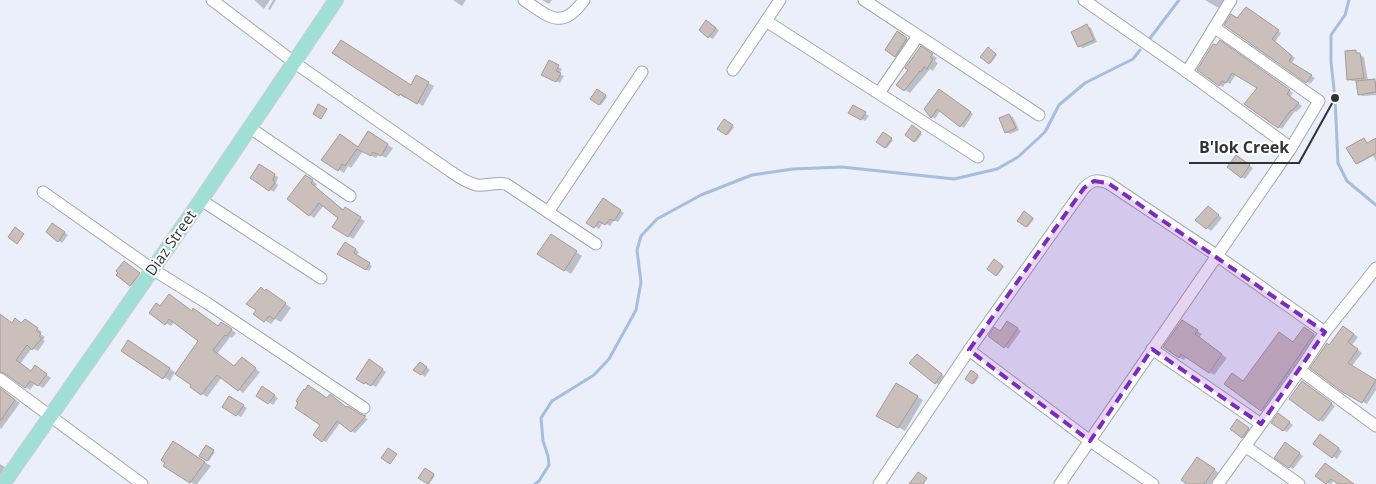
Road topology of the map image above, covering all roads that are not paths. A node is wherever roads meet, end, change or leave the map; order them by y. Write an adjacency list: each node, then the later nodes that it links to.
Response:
1 (212, 0): 12 (street)
2 (336, 0): 12 (main road, Diaz Street)
3 (524, 0): 4 (street)
4 (584, 0)
5 (780, 0): 9 (street)
6 (1084, 0): 15 (street)
7 (1231, 0): 10 (street)
8 (868, 1): 11 (street)
9 (766, 21): 13 (street); 16 (street)
10 (1215, 28): 15 (street); 19 (street)
11 (918, 36): 16 (street); 17 (street)
12 (295, 63): 18 (main road, Diaz Street); 24 (street)
13 (733, 70)
14 (642, 72): 24 (street)
15 (1187, 72): 19 (street)
16 (879, 93): 20 (street)
17 (1039, 115)
18 (250, 128): 22 (street); 23 (main road, Diaz Street)
19 (1291, 148): 26 (street)
20 (978, 156)
21 (43, 192): 28 (street)
22 (350, 196)
23 (200, 200): 28 (main road, Diaz Street); 29 (street)
24 (548, 212): 25 (street)
25 (596, 244)
26 (1216, 255): 30 (street); 31 (street); 32 (street)
27 (1376, 268): 30 (street)
28 (152, 269): 35 (street); 36 (main road, Diaz Street)
29 (321, 278)
30 (1325, 332): 33 (street)
31 (1152, 349): 37 (street); 39 (street)
32 (969, 350): 39 (street); 43 (street)
33 (1300, 370): 37 (street); 38 (street)
34 (0, 378): 36 (street)
35 (364, 408)
36 (50, 416): 41 (main road, Diaz Street); 42 (street)
37 (1261, 424): 40 (street)
38 (1376, 426)
39 (1090, 440): 44 (street); 45 (street)
40 (1245, 446): 46 (street); 47 (street)
41 (3, 484)
42 (142, 484)
43 (879, 484)
44 (1060, 484)
45 (1153, 484)
46 (1218, 484)
47 (1299, 484)

